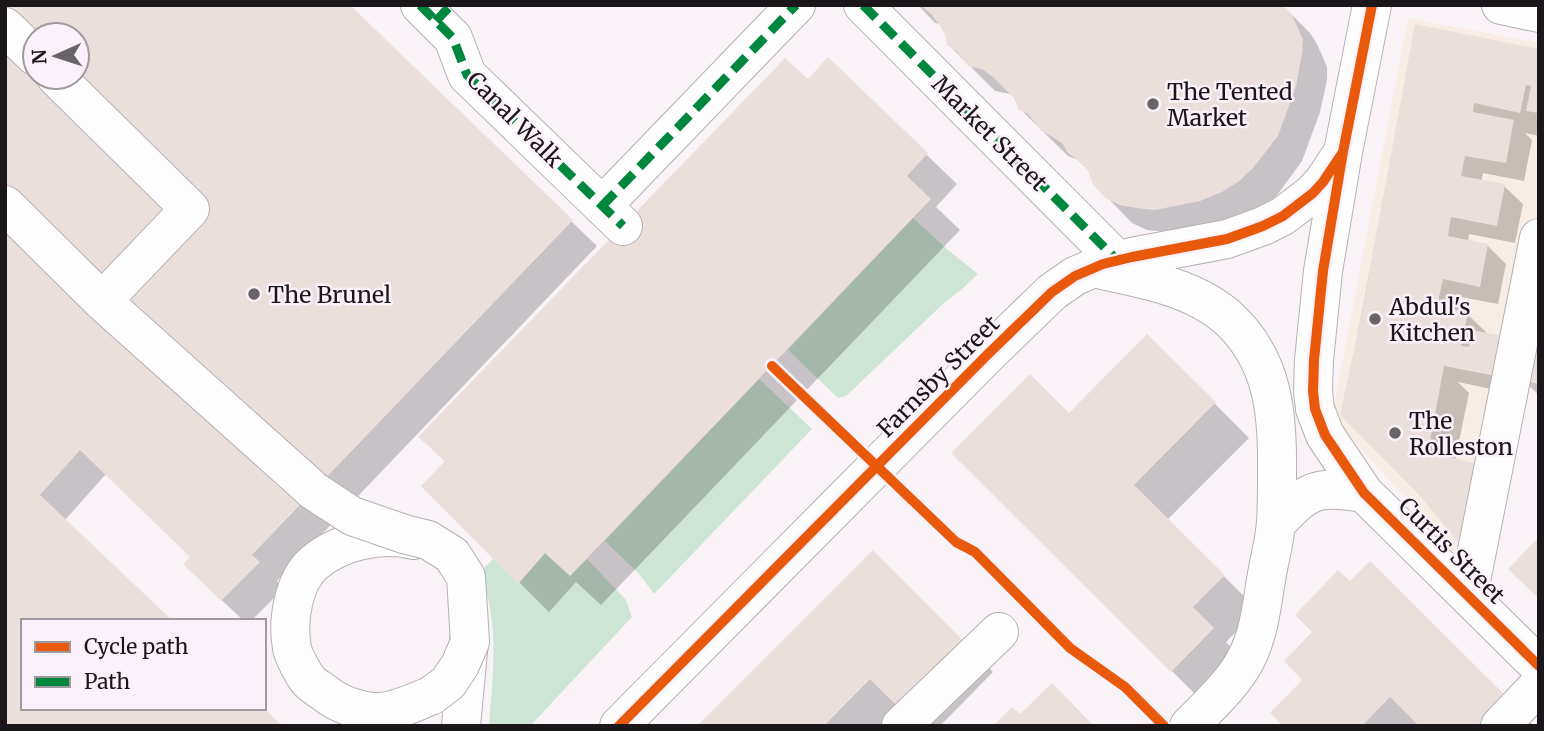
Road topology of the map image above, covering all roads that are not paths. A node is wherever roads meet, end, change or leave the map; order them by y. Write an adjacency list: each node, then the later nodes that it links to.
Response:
1 (796, 5): 5 (street, Canal Walk)
2 (863, 5): 13 (street, Market Street)
3 (1372, 5): 10 (street)
4 (1501, 5): 6 (street)
5 (436, 10)
6 (1539, 13)
7 (5, 27): 8 (street)
8 (21, 42)
9 (70, 91): 14 (street)
10 (1343, 152): 13 (street, Farnsby Street); 15 (street)
11 (5, 205): 14 (street)
12 (1539, 238): 17 (street)
13 (1105, 264): 16 (street); 23 (street, Farnsby Street)
14 (102, 301): 21 (street, bridge)
15 (1364, 493): 16 (street, Curtis Street); 17 (street, Curtis Street)
16 (1276, 524): 22 (street)
17 (1468, 596): 19 (street, Curtis Street)
18 (999, 632): 24 (street)
19 (1539, 666)
20 (1539, 685): 25 (street)
21 (463, 713)
22 (1197, 717)
23 (619, 726)
24 (901, 726)
25 (1500, 726)

